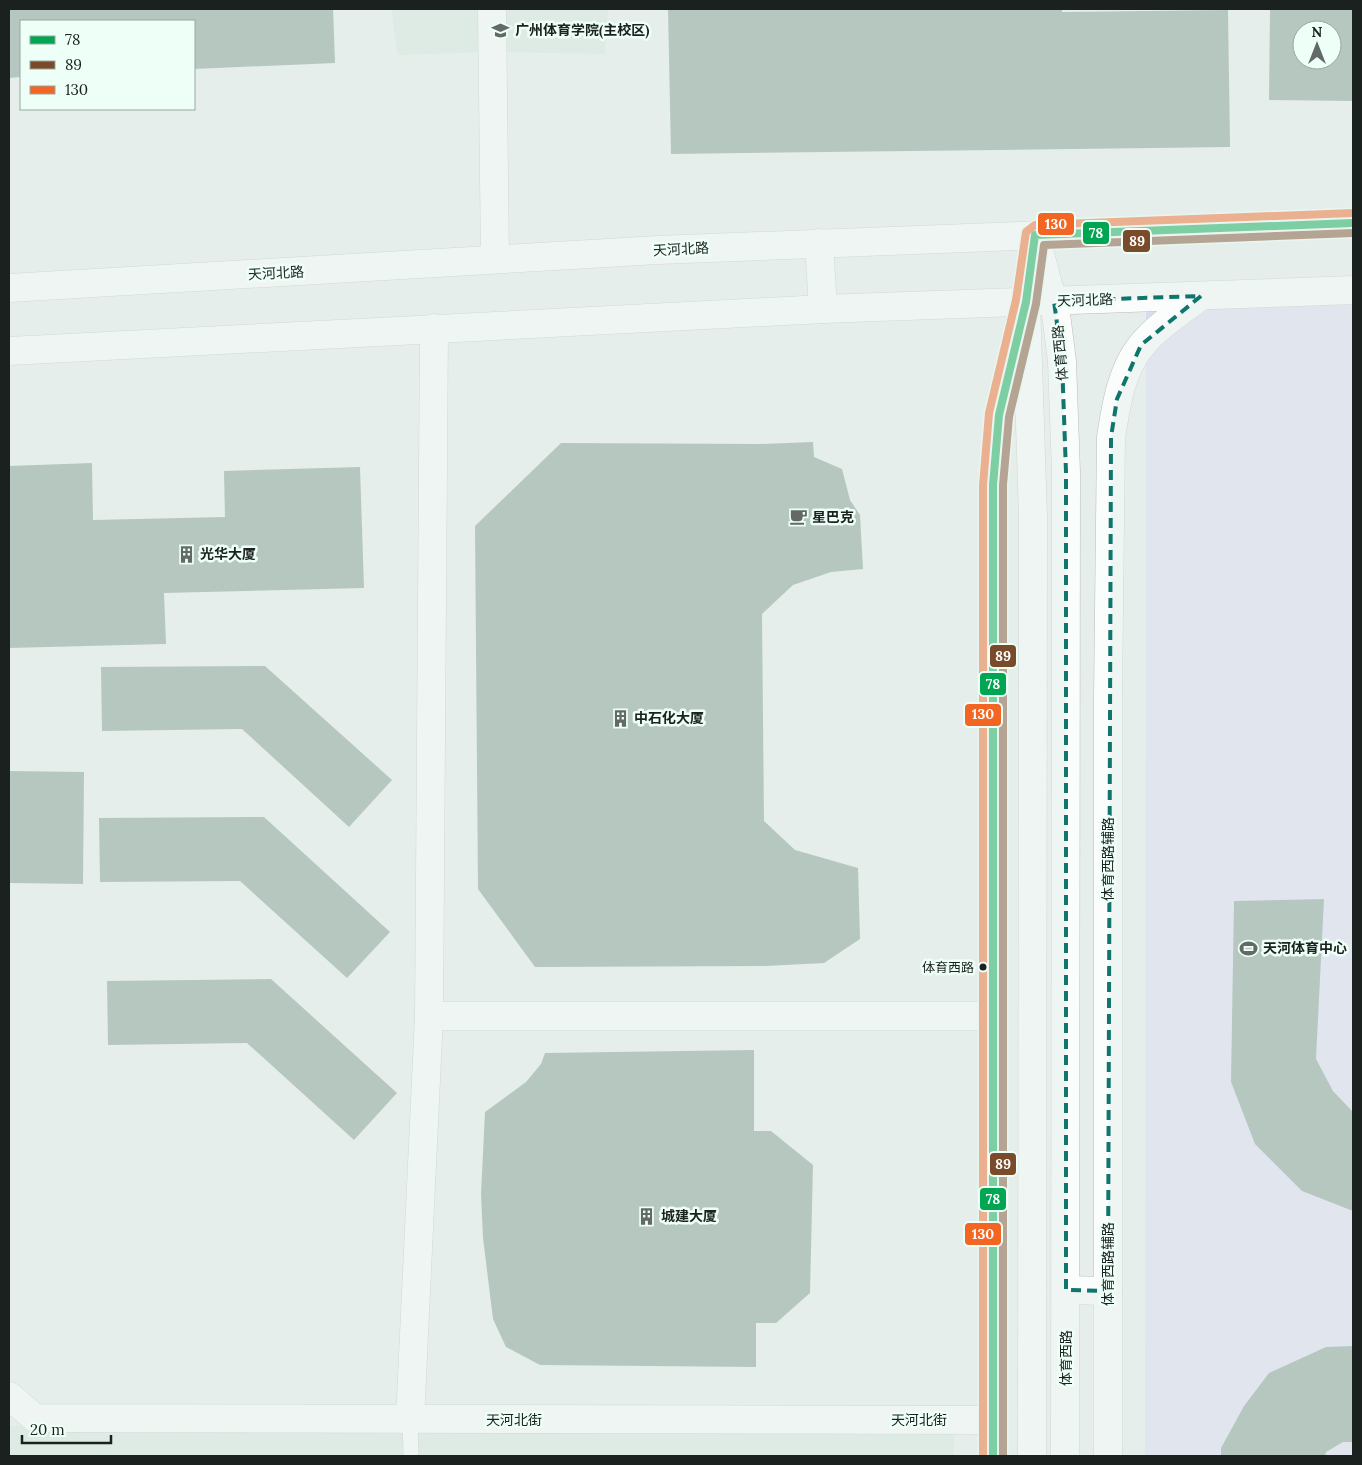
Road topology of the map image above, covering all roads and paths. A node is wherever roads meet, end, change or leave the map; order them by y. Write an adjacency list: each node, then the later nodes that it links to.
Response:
1 (492, 9): 5 (street)
2 (1353, 223): 3 (street, 天河北路)
3 (1035, 235): 4 (street, 天河北路); 9 (street, 体育西路); 10 (street)
4 (819, 243): 5 (street, 天河北路); 11 (street)
5 (496, 259): 6 (street, 天河北路)
6 (9, 288)
7 (1353, 290): 8 (street, 天河北路)
8 (1201, 296): 9 (street, 天河北路); 17 (street, 体育西路辅路)
9 (1054, 301): 10 (street, 天河北路); 16 (street, 体育西路)
10 (1026, 302): 11 (street, 天河北路); 15 (street); 23 (street)
11 (823, 309): 12 (street, 天河北路)
12 (434, 328): 13 (street, 天河北路); 14 (street)
13 (9, 351)
14 (429, 1016): 15 (street); 19 (street)
15 (991, 1016): 20 (street)
16 (1066, 1290): 17 (street); 24 (street, 体育西路)
17 (1108, 1291): 25 (street, 体育西路辅路)
18 (9, 1396): 19 (street, 天河北街)
19 (410, 1420): 20 (street, 天河北街); 21 (lane)
20 (993, 1420): 22 (street)
21 (411, 1456)
22 (993, 1456)
23 (1032, 1456)
24 (1065, 1456)
25 (1108, 1456)

